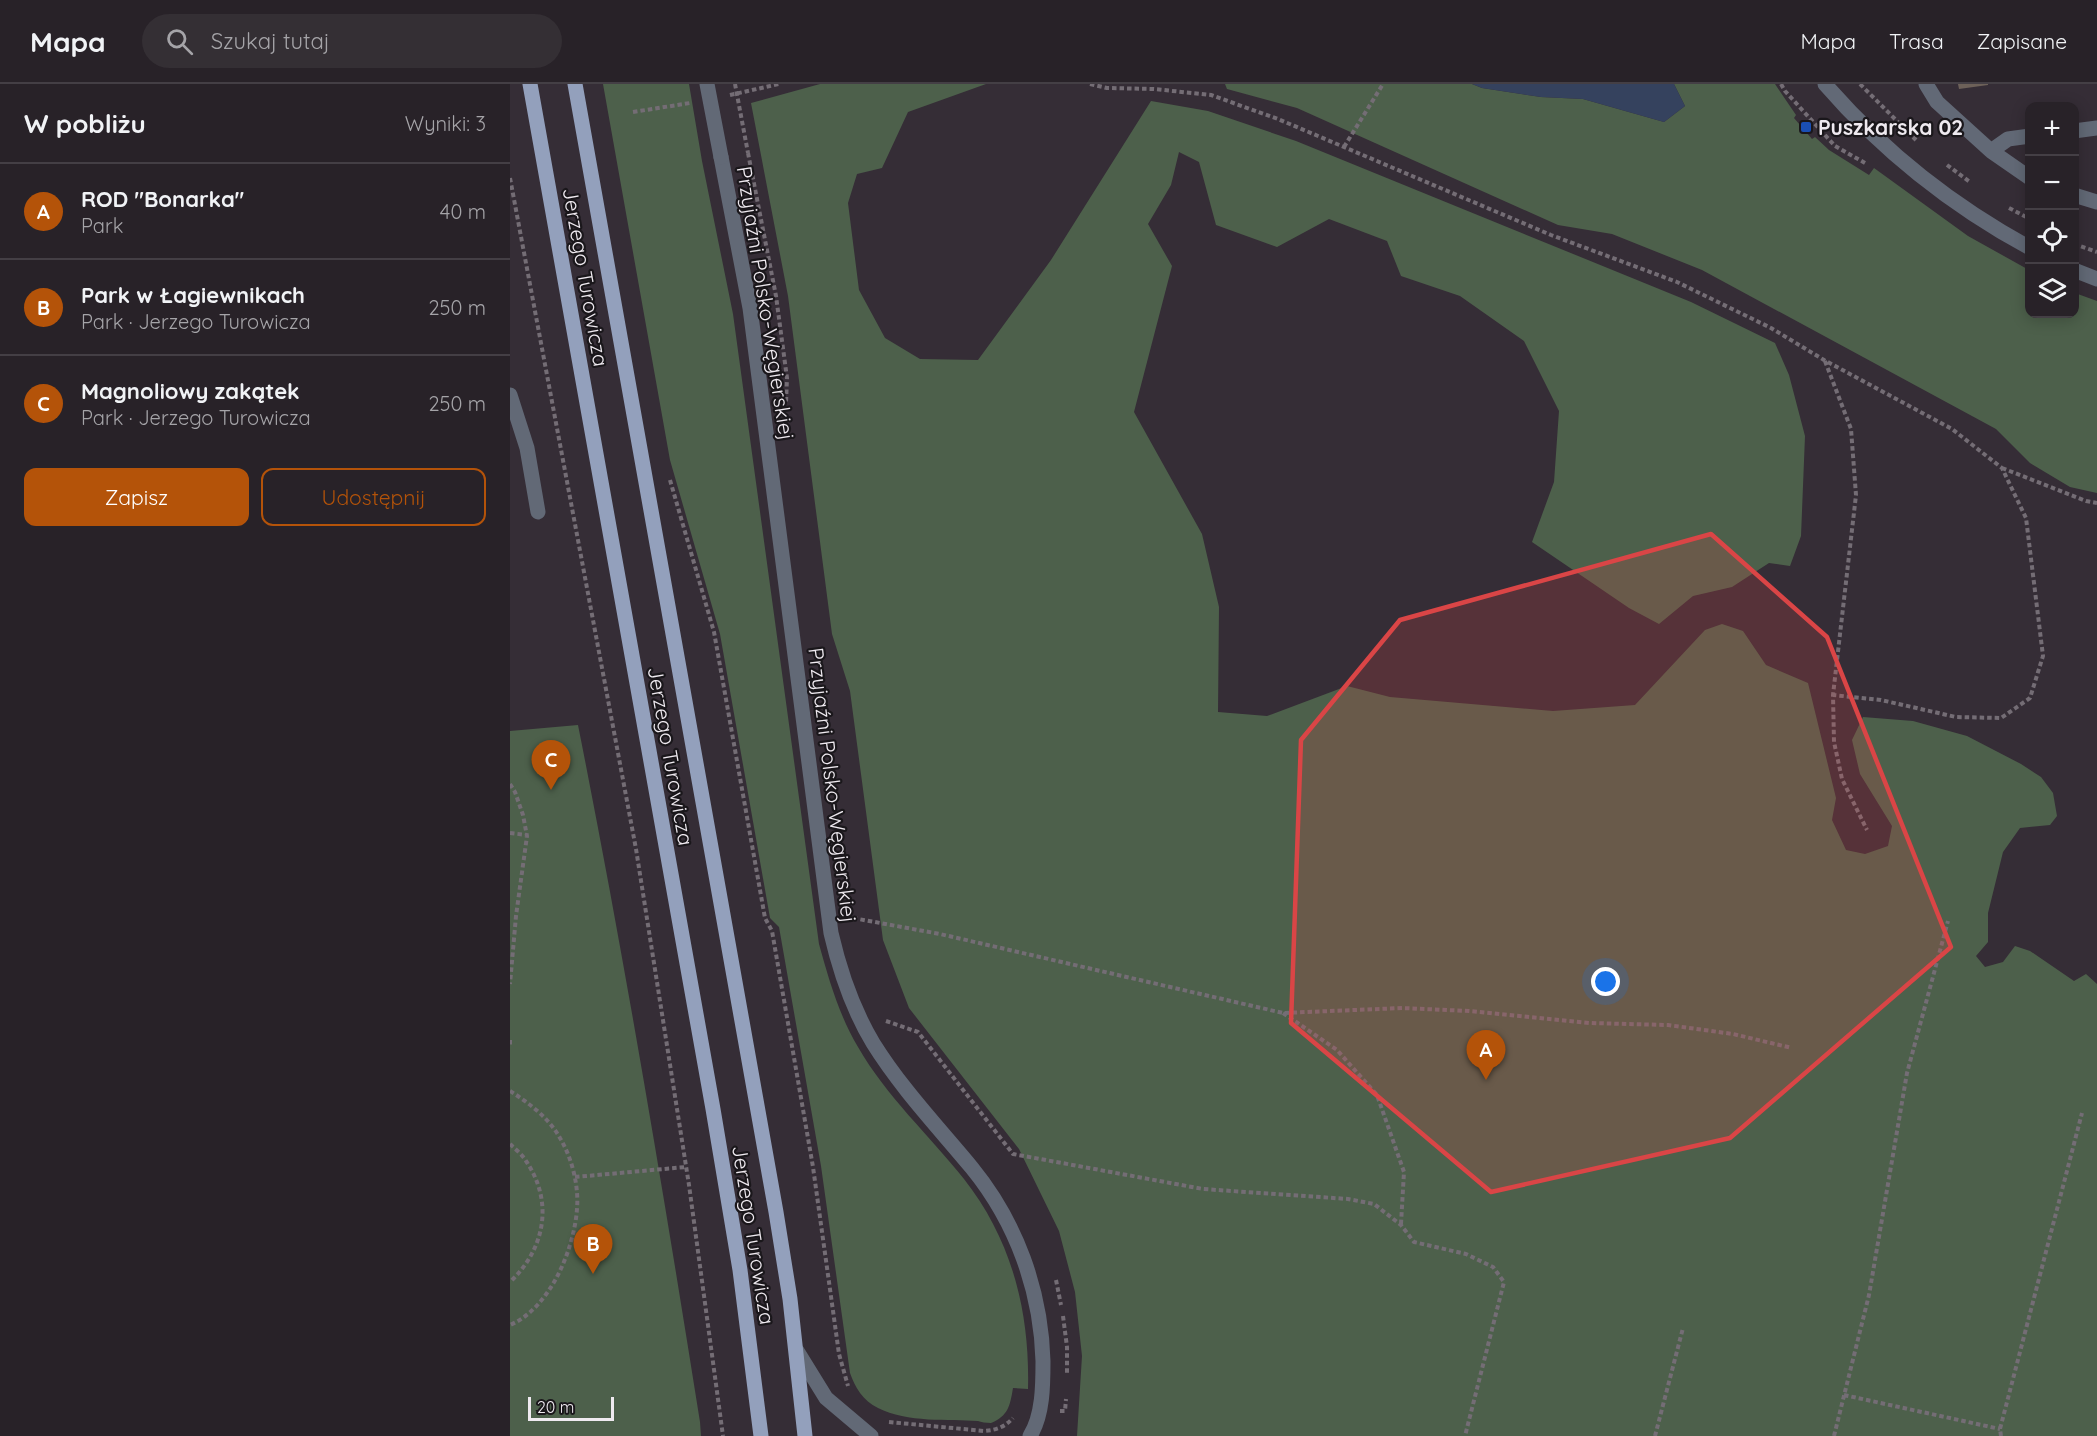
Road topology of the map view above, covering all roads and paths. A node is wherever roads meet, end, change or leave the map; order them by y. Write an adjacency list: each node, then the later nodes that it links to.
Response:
1 (530, 84): 77 (main road, Jerzego Turowicza)
2 (575, 84): 65 (main road, Jerzego Turowicza)
3 (707, 84): 80 (street, Przyjaźni Polsko-Węgierskiej, bridge)
4 (735, 84): 33 (path, bridge)
5 (1090, 84): 15 (path)
6 (1383, 84): 15 (path)
7 (1781, 84): 18 (path)
8 (1825, 84): 26 (street)
9 (1860, 84): 14 (path)
10 (1926, 84): 16 (street)
11 (2097, 128): 12 (street)
12 (2079, 130)
13 (2025, 137): 16 (street)
14 (1917, 141)
15 (1344, 147): 31 (path)
16 (1991, 151): 19 (street)
17 (1941, 161): 21 (path)
18 (1865, 164)
19 (2025, 175)
20 (510, 178): 58 (path)
21 (1976, 187)
22 (2079, 197): 23 (street)
23 (2097, 202)
24 (2003, 204): 25 (path)
25 (2025, 216)
26 (2025, 245)
27 (2079, 246): 28 (path)
28 (2097, 252)
29 (2079, 272): 30 (street)
30 (2097, 279)
31 (1824, 360): 34 (path); 38 (path)
32 (510, 395): 37 (street)
33 (786, 404)
34 (2002, 468): 36 (path); 38 (path)
35 (670, 478): 67 (path)
36 (2097, 503)
37 (538, 512)
38 (1833, 695): 40 (path)
39 (510, 784): 42 (path)
40 (1867, 830)
41 (510, 833): 42 (path)
42 (527, 836): 47 (path)
43 (851, 907): 44 (path)
44 (853, 918): 46 (path); 48 (path)
45 (1947, 921): 69 (path)
46 (855, 929)
47 (510, 984)
48 (1283, 1013): 54 (path); 60 (path)
49 (883, 1015): 50 (path)
50 (886, 1021): 51 (path); 60 (path)
51 (890, 1028)
52 (510, 1040): 53 (path)
53 (510, 1045)
54 (1792, 1048)
55 (510, 1091): 59 (path)
56 (2082, 1113): 75 (path)
57 (510, 1144): 62 (path)
58 (686, 1167): 59 (path); 76 (path)
59 (575, 1177): 63 (path)
60 (1401, 1224): 81 (path)
61 (1054, 1274): 66 (path)
62 (510, 1282)
63 (510, 1325)
64 (1683, 1328): 82 (path)
65 (797, 1351): 78 (main road, Jerzego Turowicza); 79 (street)
66 (1067, 1378)
67 (849, 1389)
68 (1066, 1389): 71 (path)
69 (1844, 1395): 75 (path); 83 (path)
70 (1017, 1410): 73 (path)
71 (1056, 1410)
72 (881, 1418): 73 (path)
73 (889, 1422): 74 (path)
74 (889, 1428)
75 (2000, 1430): 84 (path)
76 (723, 1436)
77 (761, 1436)
78 (805, 1436)
79 (871, 1436)
80 (1030, 1436)
81 (1465, 1436)
82 (1655, 1436)
83 (1834, 1436)
84 (2001, 1436)

